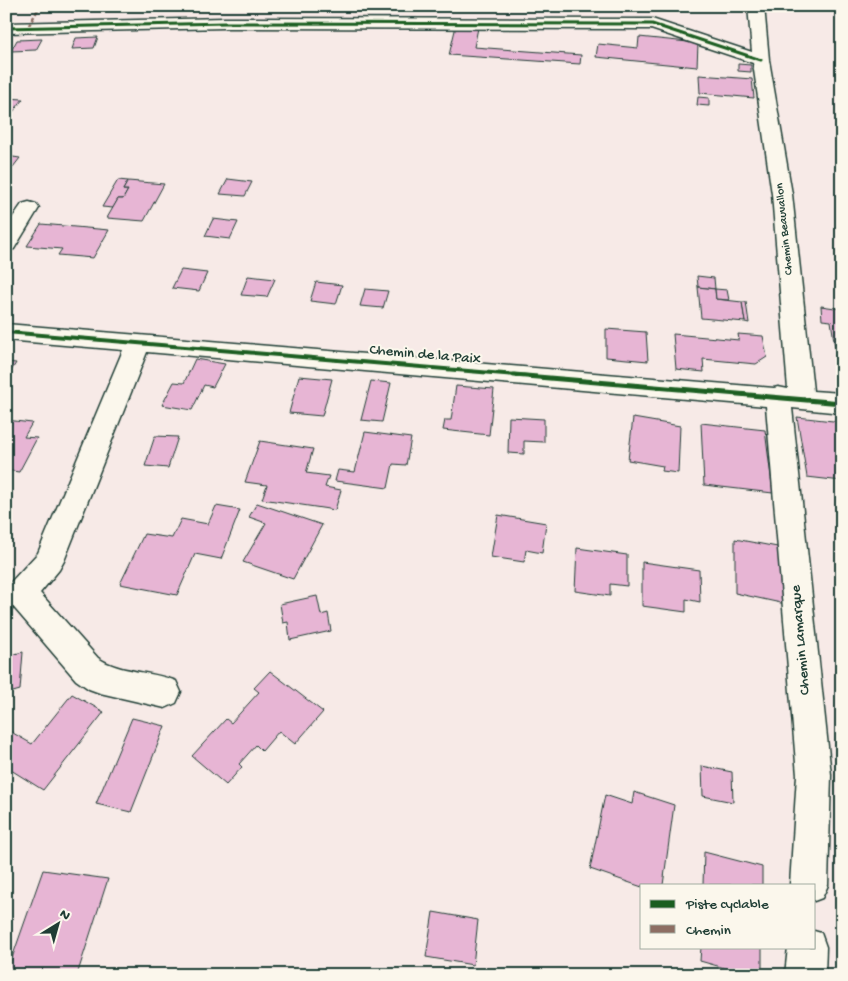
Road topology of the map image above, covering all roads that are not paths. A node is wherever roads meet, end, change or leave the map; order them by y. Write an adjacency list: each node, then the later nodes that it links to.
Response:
1 (756, 6): 3 (street, Chemin Beauvallon)
2 (6, 28): 3 (street)
3 (761, 60): 8 (street, Chemin Beauvallon)
4 (29, 208): 5 (street)
5 (6, 244)
6 (6, 332): 7 (street, Chemin de la Paix)
7 (138, 344): 8 (street, Chemin de la Paix); 10 (street)
8 (789, 398): 9 (street, Chemin de la Paix); 12 (street, Chemin Lamarque)
9 (842, 403)
10 (14, 596): 11 (street)
11 (165, 692)
12 (809, 884)
13 (806, 948): 14 (street)
14 (805, 975)

